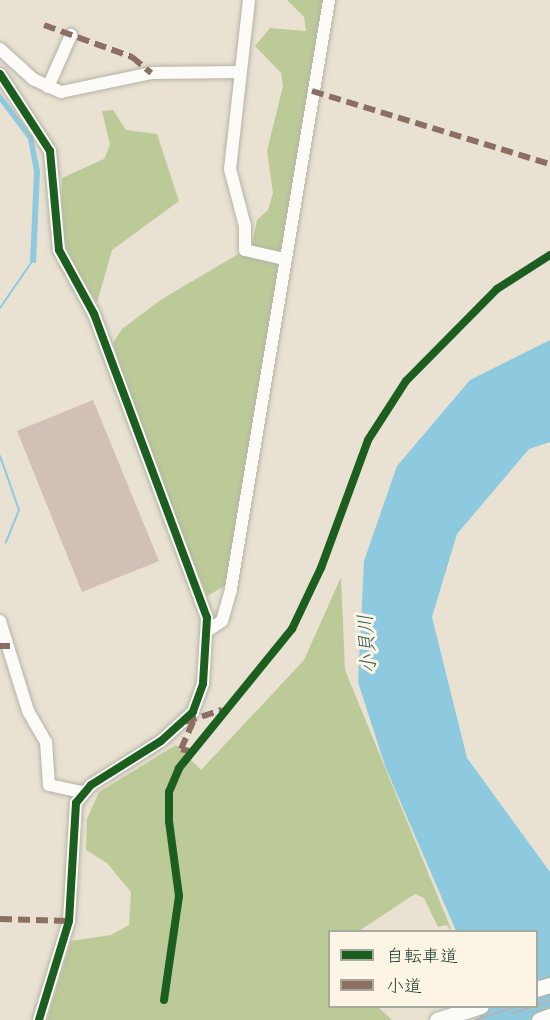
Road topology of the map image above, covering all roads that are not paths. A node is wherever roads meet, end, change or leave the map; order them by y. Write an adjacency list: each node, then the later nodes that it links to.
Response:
1 (249, 0): 5 (street)
2 (328, 0): 8 (street)
3 (71, 35): 7 (street)
4 (0, 49): 7 (street)
5 (240, 72): 7 (street); 8 (street)
6 (0, 74): 10 (street)
7 (48, 87)
8 (283, 259): 10 (street)
9 (0, 621): 11 (street)
10 (207, 631): 11 (street)
11 (83, 792): 14 (street)
12 (474, 1008): 15 (main road)
13 (550, 1016): 16 (main road)
14 (39, 1020)
15 (437, 1020)
16 (538, 1020)

